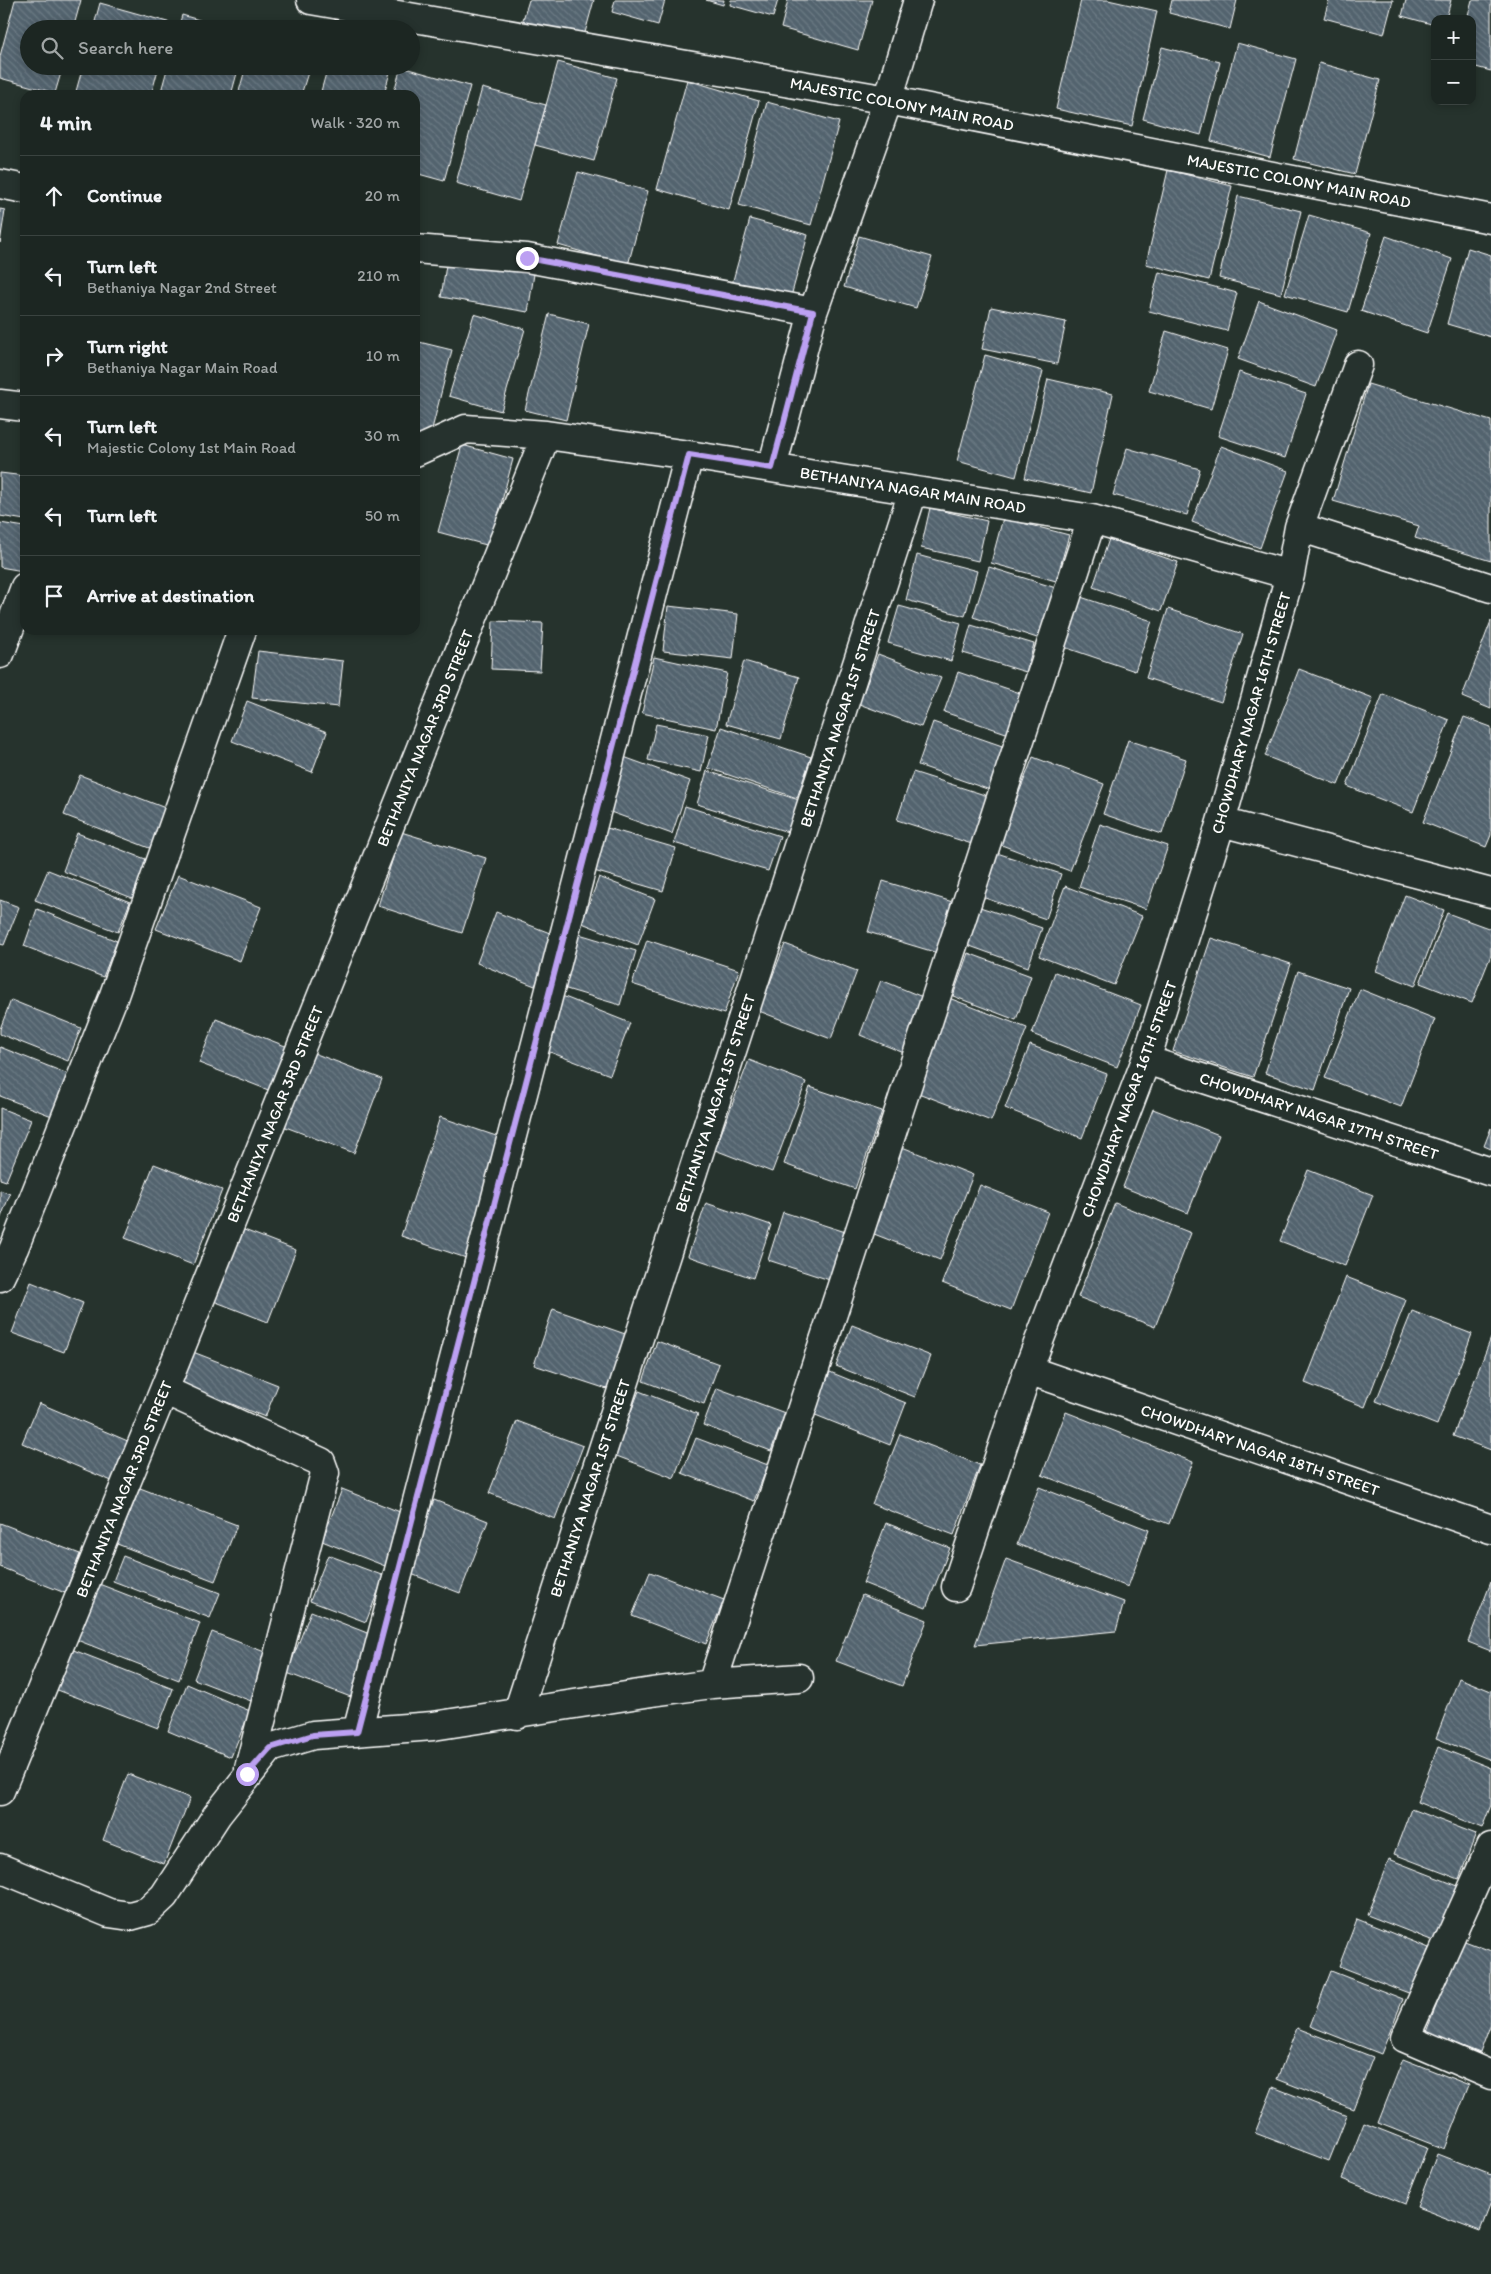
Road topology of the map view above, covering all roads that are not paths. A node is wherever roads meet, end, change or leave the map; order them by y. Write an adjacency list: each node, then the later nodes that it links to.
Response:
1 (311, 0): 3 (street, MAJESTIC COLONY MAIN ROAD)
2 (918, 0): 3 (street)
3 (888, 100): 6 (street, MAJESTIC COLONY MAIN ROAD); 8 (street)
4 (0, 184): 5 (street)
5 (20, 188)
6 (1491, 219)
7 (420, 248): 8 (street)
8 (813, 312): 15 (street)
9 (1358, 365): 18 (street, CHOWDHARY NAGAR 16TH STREET)
10 (0, 404): 11 (street)
11 (20, 406)
12 (546, 435): 13 (street, BETHANIYA NAGAR MAIN ROAD); 14 (street, BETHANIYA NAGAR MAIN ROAD); 30 (street, BETHANIYA NAGAR 3RD STREET)
13 (420, 450)
14 (689, 455): 15 (street, BETHANIYA NAGAR MAIN ROAD); 36 (street)
15 (772, 468): 16 (street, BETHANIYA NAGAR MAIN ROAD)
16 (913, 491): 17 (street, BETHANIYA NAGAR MAIN ROAD); 35 (street, BETHANIYA NAGAR 1ST STREET)
17 (1092, 519): 19 (street, BETHANIYA NAGAR MAIN ROAD); 34 (street)
18 (1299, 527): 19 (street, CHOWDHARY NAGAR 16TH STREET); 20 (street)
19 (1290, 575): 24 (street, CHOWDHARY NAGAR 16TH STREET)
20 (1491, 588)
21 (20, 600): 23 (street)
22 (240, 635): 28 (street)
23 (0, 654)
24 (1221, 822): 25 (street); 26 (street, CHOWDHARY NAGAR 16TH STREET)
25 (1491, 893)
26 (1146, 1060): 27 (street, CHOWDHARY NAGAR 17TH STREET); 29 (street, CHOWDHARY NAGAR 16TH STREET)
27 (1491, 1172)
28 (0, 1277)
29 (1028, 1370): 31 (street, CHOWDHARY NAGAR 18TH STREET); 32 (street, CHOWDHARY NAGAR 16TH STREET)
30 (164, 1390): 37 (street); 38 (street, BETHANIYA NAGAR 3RD STREET)
31 (1491, 1529)
32 (956, 1587)
33 (799, 1678): 34 (street)
34 (712, 1684): 35 (street)
35 (517, 1714): 36 (street)
36 (357, 1732): 37 (street)
37 (247, 1774): 40 (street)
38 (0, 1791)
39 (1491, 1847): 41 (street)
40 (0, 1868)
41 (1491, 2075)

